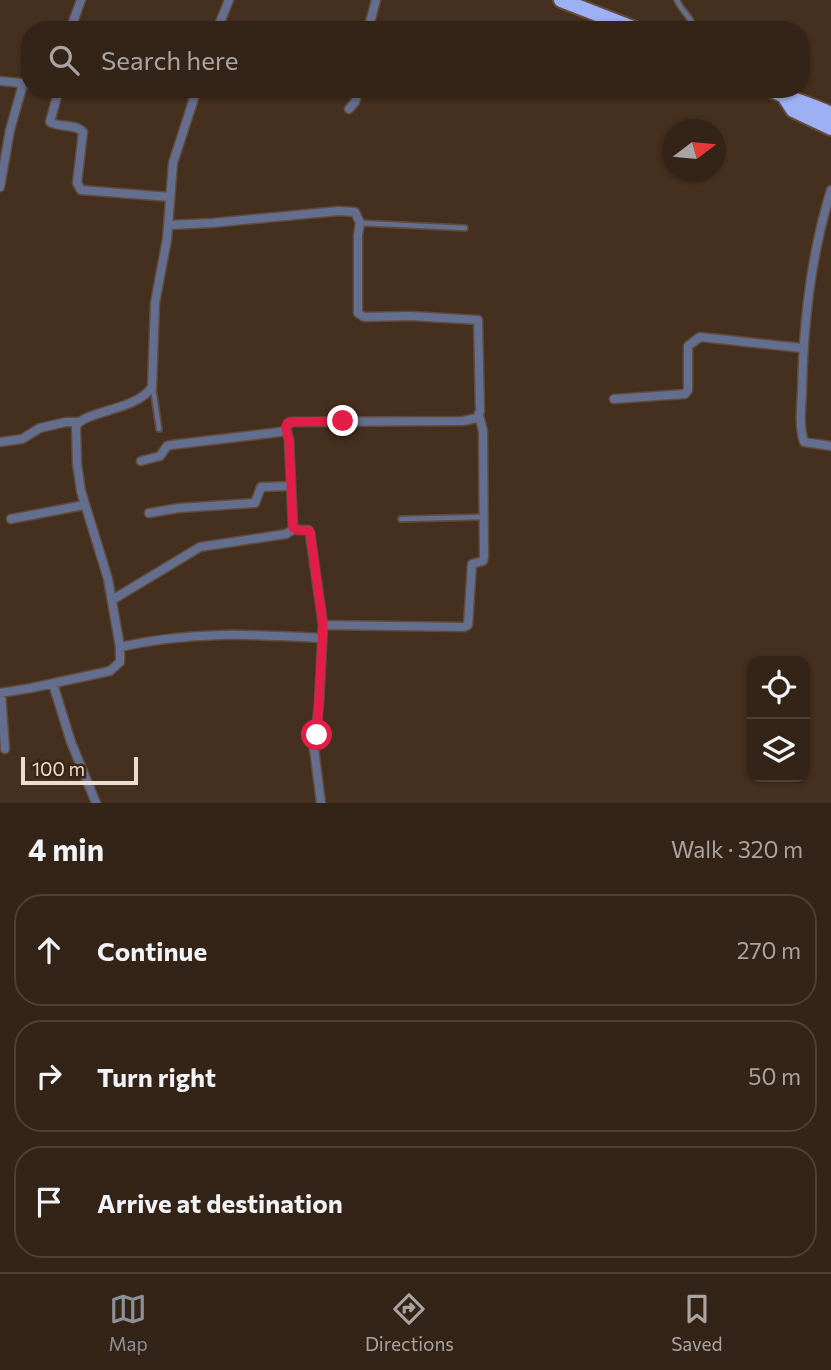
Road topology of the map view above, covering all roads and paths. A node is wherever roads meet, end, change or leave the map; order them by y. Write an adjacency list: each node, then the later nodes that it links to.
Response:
1 (81, 0): 6 (street)
2 (229, 0): 7 (street)
3 (376, 0): 8 (street)
4 (561, 0): 9 (highway)
5 (677, 0): 10 (lane)
6 (73, 21)
7 (221, 21)
8 (370, 21)
9 (615, 21)
10 (691, 21)
11 (0, 81): 12 (street)
12 (21, 83)
13 (22, 98): 22 (street)
14 (57, 98): 24 (street)
15 (194, 98): 24 (street)
16 (356, 98): 19 (street)
17 (785, 98): 21 (highway)
18 (795, 98): 20 (highway)
19 (349, 109)
20 (831, 114)
21 (831, 128)
22 (0, 187)
23 (831, 190): 28 (street)
24 (170, 197): 26 (street)
25 (360, 223): 26 (street); 27 (lane); 31 (street)
26 (169, 225): 29 (street)
27 (465, 228)
28 (802, 348): 30 (street); 36 (street)
29 (152, 387): 32 (street); 33 (lane)
30 (614, 399)
31 (479, 415): 34 (street); 41 (street)
32 (78, 422): 35 (street); 39 (street)
33 (159, 429)
34 (286, 429): 37 (street); 38 (street)
35 (0, 442)
36 (831, 446)
37 (141, 461)
38 (290, 486): 40 (street); 44 (street)
39 (84, 505): 42 (street); 45 (street)
40 (149, 513)
41 (484, 517): 43 (lane); 46 (street)
42 (11, 519)
43 (401, 519)
44 (294, 529): 45 (street); 46 (street)
45 (112, 600): 48 (street)
46 (323, 625): 47 (street)
47 (322, 638): 48 (street); 53 (street)
48 (120, 647): 49 (street)
49 (53, 684): 50 (street); 52 (street)
50 (1, 693): 51 (street)
51 (5, 749)
52 (96, 803)
53 (321, 803)

